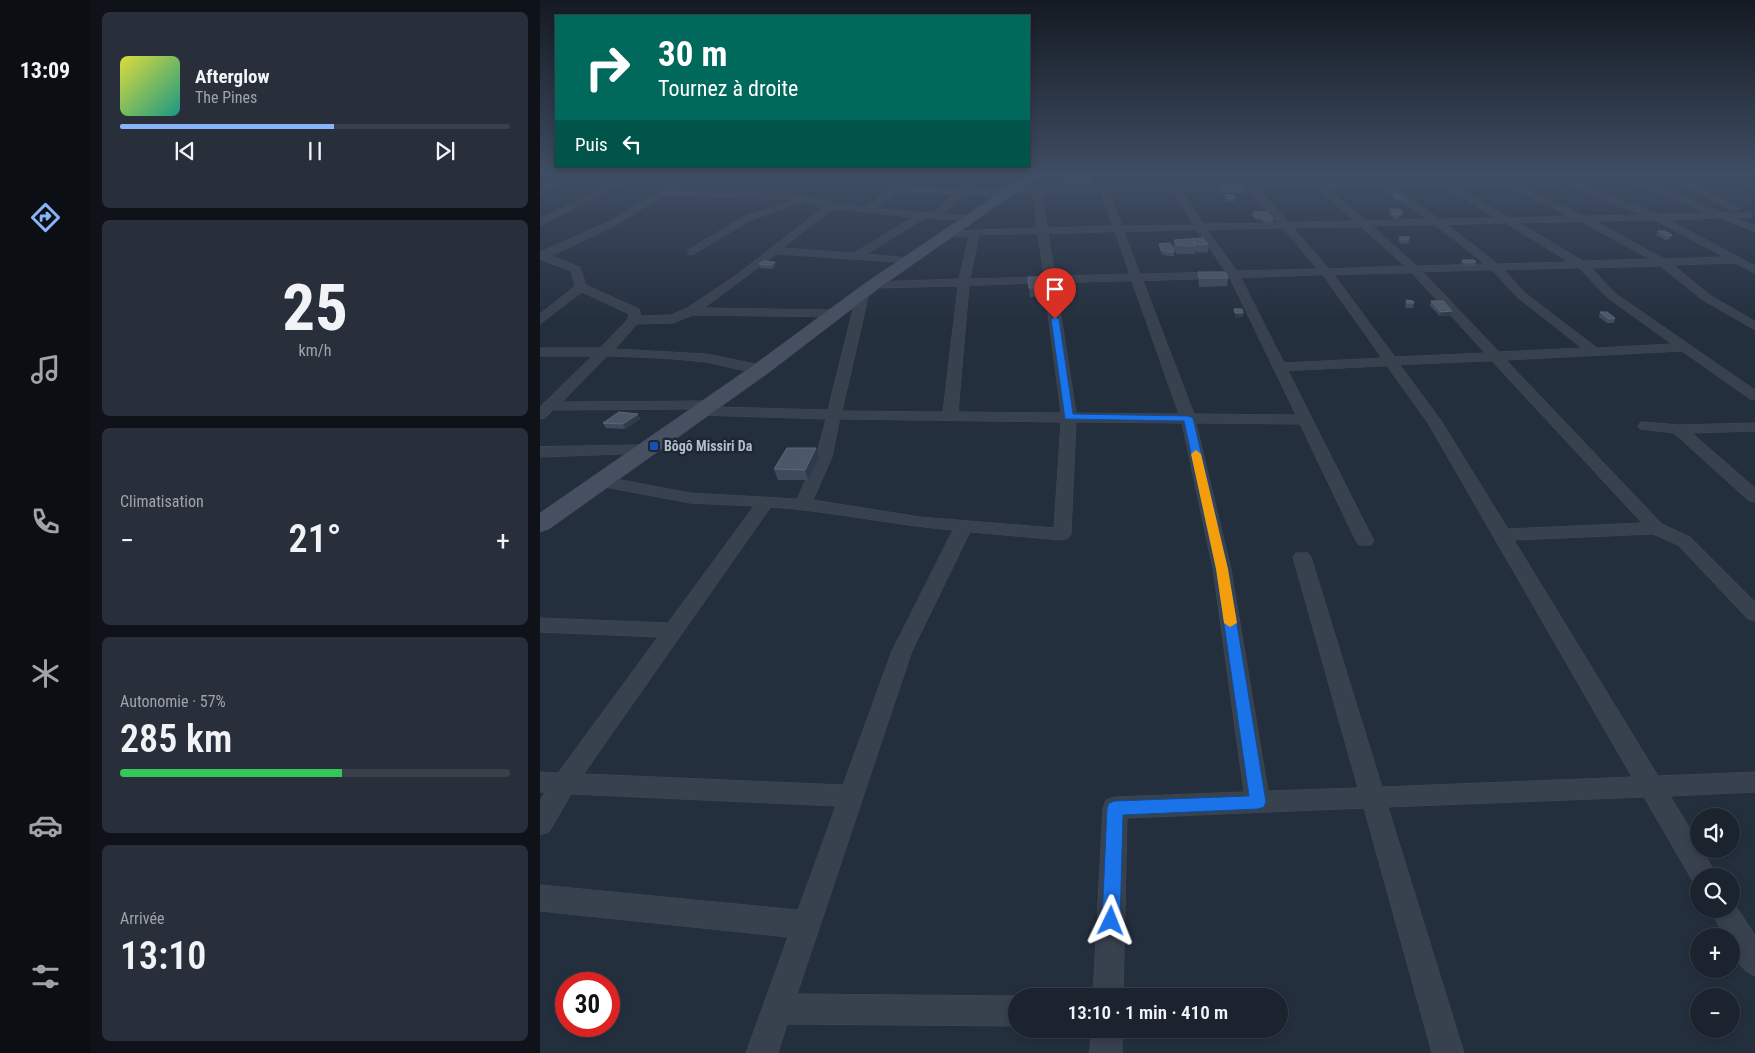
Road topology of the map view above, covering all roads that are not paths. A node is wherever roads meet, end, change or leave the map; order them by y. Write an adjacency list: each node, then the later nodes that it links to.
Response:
1 (609, 225): 22 (street)
2 (736, 225): 21 (street)
3 (807, 225): 20 (street)
4 (908, 225): 23 (street)
5 (969, 225): 16 (street)
6 (1042, 225): 19 (street)
7 (1118, 225): 18 (street)
8 (1198, 225): 17 (street)
9 (1261, 225): 17 (street)
10 (1286, 225): 30 (street)
11 (1366, 225): 29 (street)
12 (1441, 225): 28 (street)
13 (1517, 225): 27 (street)
14 (1595, 225): 25 (street)
15 (1673, 225): 26 (street)
16 (972, 226): 19 (street); 24 (main road); 34 (street)
17 (1200, 228): 18 (street); 31 (street)
18 (1119, 229): 19 (street); 32 (street)
19 (1043, 231): 33 (street)
20 (776, 250): 23 (street); 37 (street)
21 (692, 252)
22 (541, 256): 35 (street)
23 (856, 256): 24 (street)
24 (909, 261): 36 (main road)
25 (1662, 262): 26 (street); 27 (street); 41 (street)
26 (1749, 264)
27 (1582, 265): 28 (street); 42 (street)
28 (1495, 267): 29 (street); 44 (street)
29 (1415, 270): 30 (street); 46 (street)
30 (1326, 272): 31 (street); 47 (street)
31 (1234, 275): 32 (street); 48 (street)
32 (1136, 278): 33 (street); 56 (street)
33 (1050, 280): 34 (street); 55 (street)
34 (964, 283): 36 (street); 54 (street)
35 (581, 287): 39 (street); 40 (street)
36 (868, 289): 38 (main road); 53 (street)
37 (690, 311): 38 (street); 40 (street)
38 (834, 314): 49 (main road)
39 (540, 320)
40 (634, 320): 45 (street)
41 (1755, 326)
42 (1688, 347): 44 (street); 50 (street)
43 (540, 352): 45 (street)
44 (1595, 352): 46 (street)
45 (602, 353): 49 (street); 52 (street)
46 (1496, 357): 47 (street); 69 (street)
47 (1391, 362): 48 (street); 70 (street)
48 (1279, 367): 57 (street)
49 (761, 369): 51 (main road)
50 (1755, 396)
51 (704, 408): 52 (street); 53 (street); 61 (main road)
52 (545, 410)
53 (835, 415): 54 (street); 66 (street)
54 (950, 415): 55 (street)
55 (1069, 417): 56 (street); 68 (street)
56 (1188, 418): 57 (street); 82 (street)
57 (1305, 420): 71 (street)
58 (1645, 426): 60 (street)
59 (1755, 428): 60 (street)
60 (1678, 429): 64 (street)
61 (645, 450): 62 (street); 63 (main road)
62 (540, 452)
63 (600, 481): 65 (street); 67 (main road)
64 (1755, 497)
65 (766, 502): 66 (street); 75 (street)
66 (803, 504): 68 (street)
67 (540, 524)
68 (964, 526): 80 (street)
69 (1656, 528): 70 (street); 73 (street)
70 (1503, 536): 79 (street)
71 (1365, 541)
72 (1302, 557): 81 (street)
73 (1755, 614)
74 (540, 625): 75 (street)
75 (674, 630): 78 (street)
76 (540, 782): 78 (street)
77 (1755, 782): 79 (street)
78 (564, 783): 80 (street); 83 (street)
79 (1651, 786): 81 (street); 84 (street)
80 (852, 796): 87 (street)
81 (1373, 798): 82 (street); 95 (street)
82 (1258, 802): 89 (street)
83 (540, 824)
84 (1699, 868)
85 (540, 898): 87 (street)
86 (1729, 918): 88 (street)
87 (807, 925): 90 (street)
88 (1755, 962)
89 (1108, 988)
90 (778, 1009): 91 (street); 93 (street)
91 (1008, 1011)
92 (1107, 1038): 94 (street)
93 (762, 1053)
94 (1106, 1053)
95 (1448, 1053)

